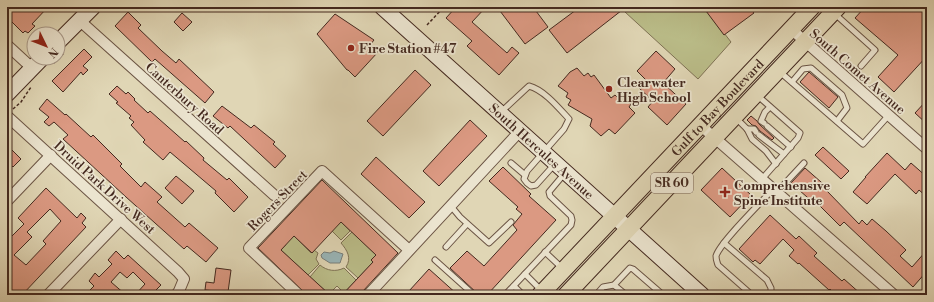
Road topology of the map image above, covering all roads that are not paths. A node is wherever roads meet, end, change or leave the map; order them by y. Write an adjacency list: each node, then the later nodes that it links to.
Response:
1 (93, 7): 5 (street)
2 (382, 7): 18 (street, South Hercules Avenue)
3 (812, 7): 6 (main road, Gulf to Bay Boulevard / SR 60)
4 (835, 10): 8 (main road, Gulf to Bay Boulevard / SR 60); 12 (lane)
5 (79, 20): 7 (street); 39 (street, Canterbury Road)
6 (791, 29): 8 (street, South Comet Avenue); 23 (main road, Gulf to Bay Boulevard / SR 60)
7 (66, 34)
8 (805, 42): 13 (main road, Gulf to Bay Boulevard / SR 60); 19 (street, South Comet Avenue)
9 (7, 45): 10 (street)
10 (26, 56)
11 (34, 66): 15 (street)
12 (861, 66)
13 (778, 70): 14 (lane); 16 (main road, Gulf to Bay Boulevard / SR 60)
14 (792, 82): 22 (lane); 22 (lane)
15 (7, 94)
16 (755, 94): 17 (lane); 21 (main road, Gulf to Bay Boulevard / SR 60)
17 (770, 107): 27 (lane); 27 (lane)
18 (500, 113): 25 (street, South Hercules Avenue); 29 (lane)
19 (889, 115): 22 (lane); 28 (street, South Comet Avenue)
20 (7, 116): 31 (street, Druid Park Drive West)
21 (734, 116): 24 (lane); 26 (main road, Gulf to Bay Boulevard / SR 60)
22 (837, 121)
23 (700, 125): 26 (street); 42 (main road, Gulf to Bay Boulevard / SR 60)
24 (747, 128): 30 (lane); 34 (lane)
25 (520, 131): 29 (street, South Hercules Avenue); 41 (street)
26 (715, 137): 37 (street); 46 (main road, Gulf to Bay Boulevard / SR 60)
27 (791, 147): 30 (lane)
28 (927, 148)
29 (544, 153): 35 (street, South Hercules Avenue); 36 (lane)
30 (784, 154): 34 (lane)
31 (51, 155): 40 (street); 43 (street, Druid Park Drive West)
32 (511, 163): 36 (lane)
33 (804, 163): 38 (lane)
34 (776, 164): 37 (lane)
35 (560, 168): 36 (lane); 42 (street, South Hercules Avenue); 50 (lane)
36 (525, 175)
37 (762, 179): 38 (street)
38 (775, 191): 47 (lane); 71 (street)
39 (274, 195)
40 (7, 201)
41 (450, 206): 45 (lane); 49 (street)
42 (615, 216): 46 (street, South Hercules Avenue); 52 (main road, Gulf to Bay Boulevard / SR 60)
43 (121, 219): 58 (street); 59 (street, Druid Park Drive West)
44 (512, 222): 45 (lane)
45 (467, 224): 48 (lane)
46 (629, 228): 56 (street, South Hercules Avenue); 65 (main road, Gulf to Bay Boulevard / SR 60)
47 (724, 243): 69 (lane); 70 (lane)
48 (446, 247)
49 (409, 250): 60 (street, Rogers Street); 61 (street)
50 (546, 252): 52 (lane); 53 (lane)
51 (436, 260): 62 (lane)
52 (564, 269): 57 (main road, Gulf to Bay Boulevard / SR 60)
53 (525, 274): 55 (lane); 57 (lane)
54 (614, 285): 66 (lane); 67 (lane); 68 (lane)
55 (514, 286): 63 (lane); 64 (lane)
56 (693, 292)
57 (541, 293)
58 (48, 295)
59 (176, 295)
60 (299, 295)
61 (368, 295)
62 (474, 295)
63 (505, 295)
64 (523, 295)
65 (566, 295)
66 (596, 295)
67 (626, 295)
68 (663, 295)
69 (752, 295)
70 (771, 295)
71 (894, 295)

